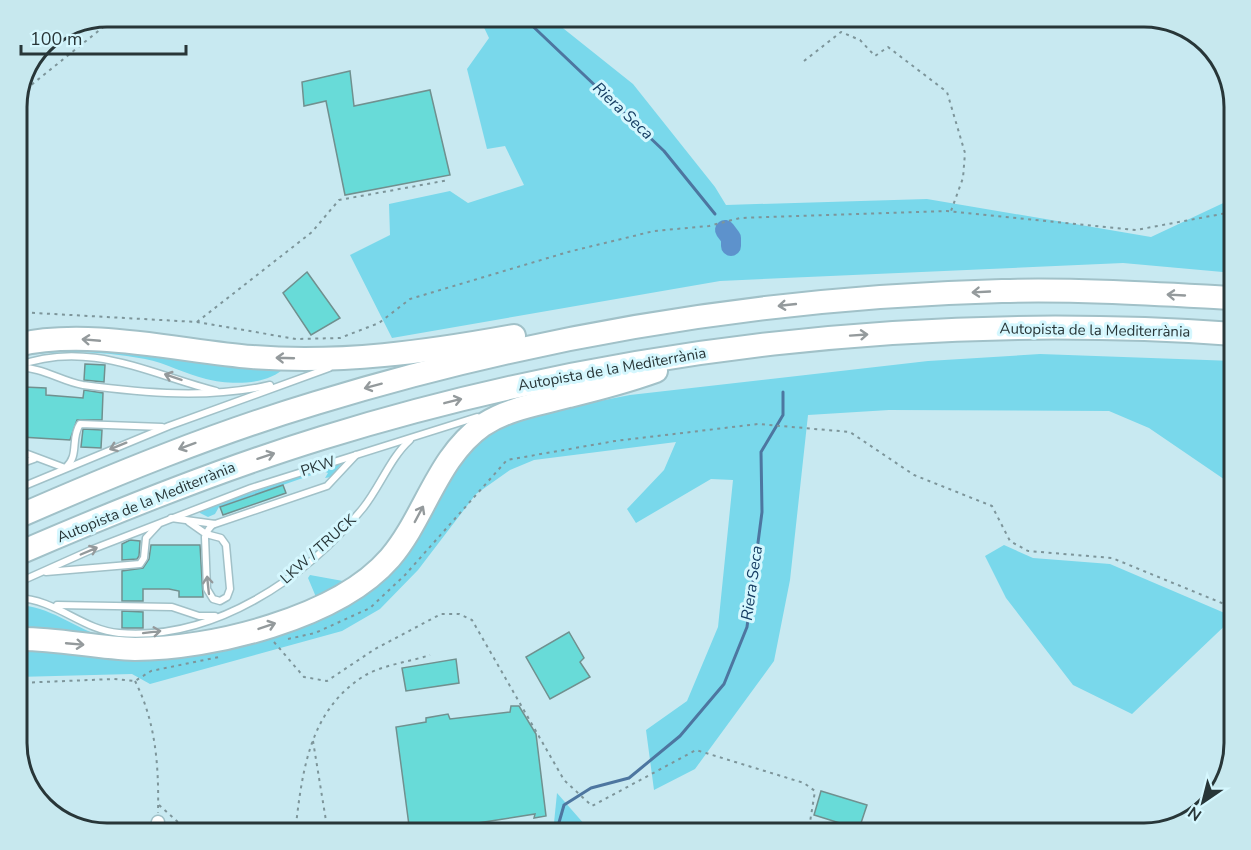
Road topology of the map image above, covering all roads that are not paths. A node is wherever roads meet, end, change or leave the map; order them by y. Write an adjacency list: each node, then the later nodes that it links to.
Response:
1 (1224, 298): 2 (highway, one-way to 2)
2 (718, 314): 6 (highway); 21 (highway, one-way to 21)
3 (1224, 333): 5 (highway, Autopista de la Mediterrània, one-way to 3)
4 (27, 343): 6 (highway, one-way to 4)
5 (717, 350): 9 (highway); 27 (highway, Autopista de la Mediterrània, one-way to 5)
6 (386, 357): 10 (lane)
7 (27, 364): 11 (lane, one-way to 7)
8 (27, 368): 11 (lane)
9 (636, 378): 12 (highway); 33 (highway, one-way to 9)
10 (291, 381): 11 (lane); 13 (lane)
11 (229, 393)
12 (477, 417): 14 (lane, PKW)
13 (169, 426): 19 (lane, one-way to 19); 19 (lane)
14 (416, 437): 15 (lane, PKW); 32 (lane, LKW / TRUCK)
15 (361, 452): 22 (lane, PKW); 25 (lane)
16 (27, 456): 17 (lane)
17 (34, 459): 18 (lane); 19 (lane)
18 (27, 461)
19 (65, 468): 20 (lane)
20 (27, 485)
21 (27, 513)
22 (170, 518): 23 (lane); 24 (lane, PKW)
23 (186, 520): 25 (lane); 26 (lane)
24 (161, 522): 28 (lane, PKW, one-way to 24); 28 (lane, PKW)
25 (215, 524): 26 (lane)
26 (206, 534): 26 (lane, one-way to 26)
27 (27, 551)
28 (40, 572): 29 (lane, PKW)
29 (27, 578)
30 (27, 600): 31 (lane, LKW / TRUCK)
31 (53, 605): 32 (lane, LKW / TRUCK); 32 (lane, LKW / TRUCK, one-way to 32)
32 (225, 615)
33 (27, 640)

